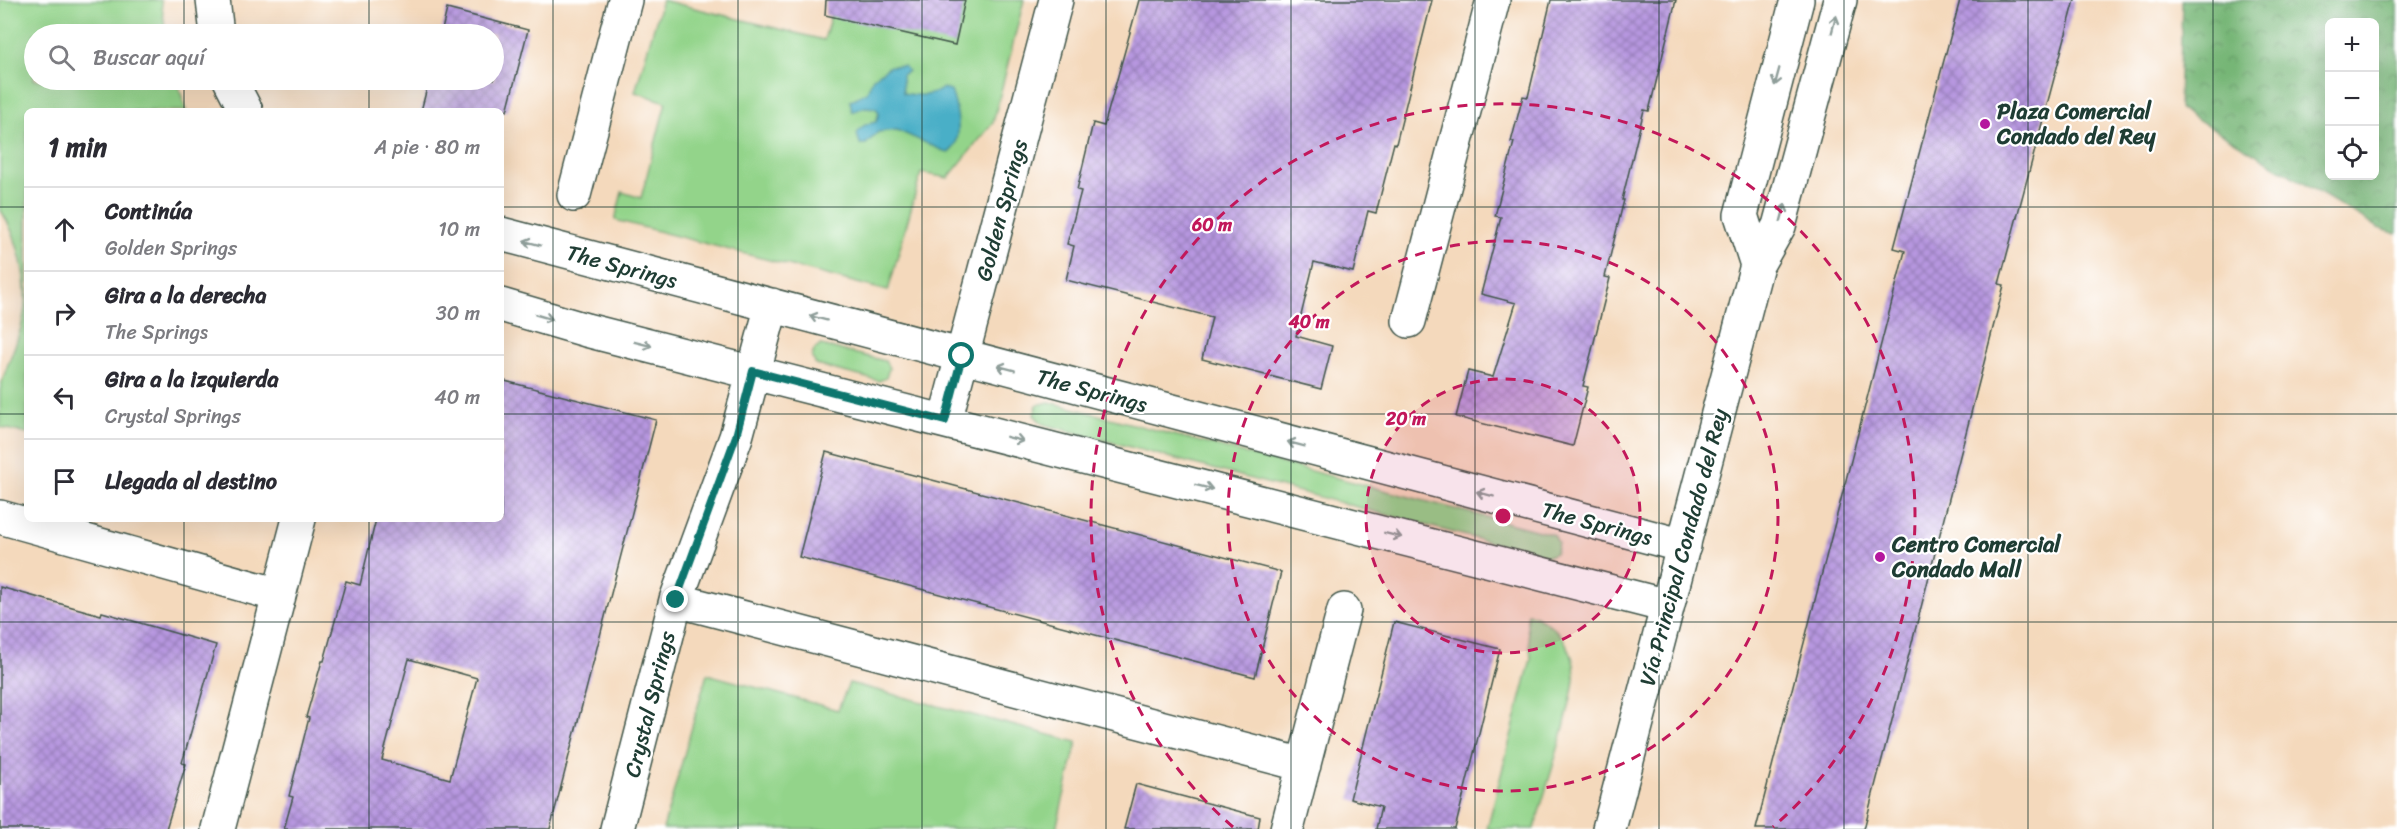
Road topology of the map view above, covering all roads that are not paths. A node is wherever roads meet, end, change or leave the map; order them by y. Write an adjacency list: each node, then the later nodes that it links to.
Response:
1 (213, 0): 7 (street)
2 (625, 0): 10 (street)
3 (1056, 0): 16 (street, Golden Springs)
4 (1493, 0): 15 (street)
5 (1797, 0): 12 (street, one-way to 12)
6 (1840, 0): 12 (street, Vía Principal Condado del Rey, one-way to 6)
7 (216, 24)
8 (235, 90): 9 (street)
9 (244, 108)
10 (574, 195)
11 (504, 235): 13 (street, The Springs, one-way to 11)
12 (1757, 265): 21 (street, Vía Principal Condado del Rey)
13 (772, 305): 16 (street, The Springs, one-way to 13); 17 (street, Crystal Springs)
14 (504, 306): 17 (street, one-way to 17)
15 (1409, 321)
16 (962, 356): 18 (street, Golden Springs); 21 (street, The Springs, one-way to 16)
17 (753, 371): 18 (street); 23 (street, Crystal Springs)
18 (945, 421): 24 (street, one-way to 24)
19 (0, 517): 22 (street)
20 (298, 522): 22 (street)
21 (1684, 546): 24 (street, Vía Principal Condado del Rey)
22 (279, 595): 27 (street)
23 (676, 600): 26 (street); 28 (street, Crystal Springs)
24 (1667, 606): 30 (street, Vía Principal Condado del Rey)
25 (1344, 610): 26 (street)
26 (1304, 765): 29 (street)
27 (218, 829)
28 (617, 829)
29 (1287, 829)
30 (1609, 829)

